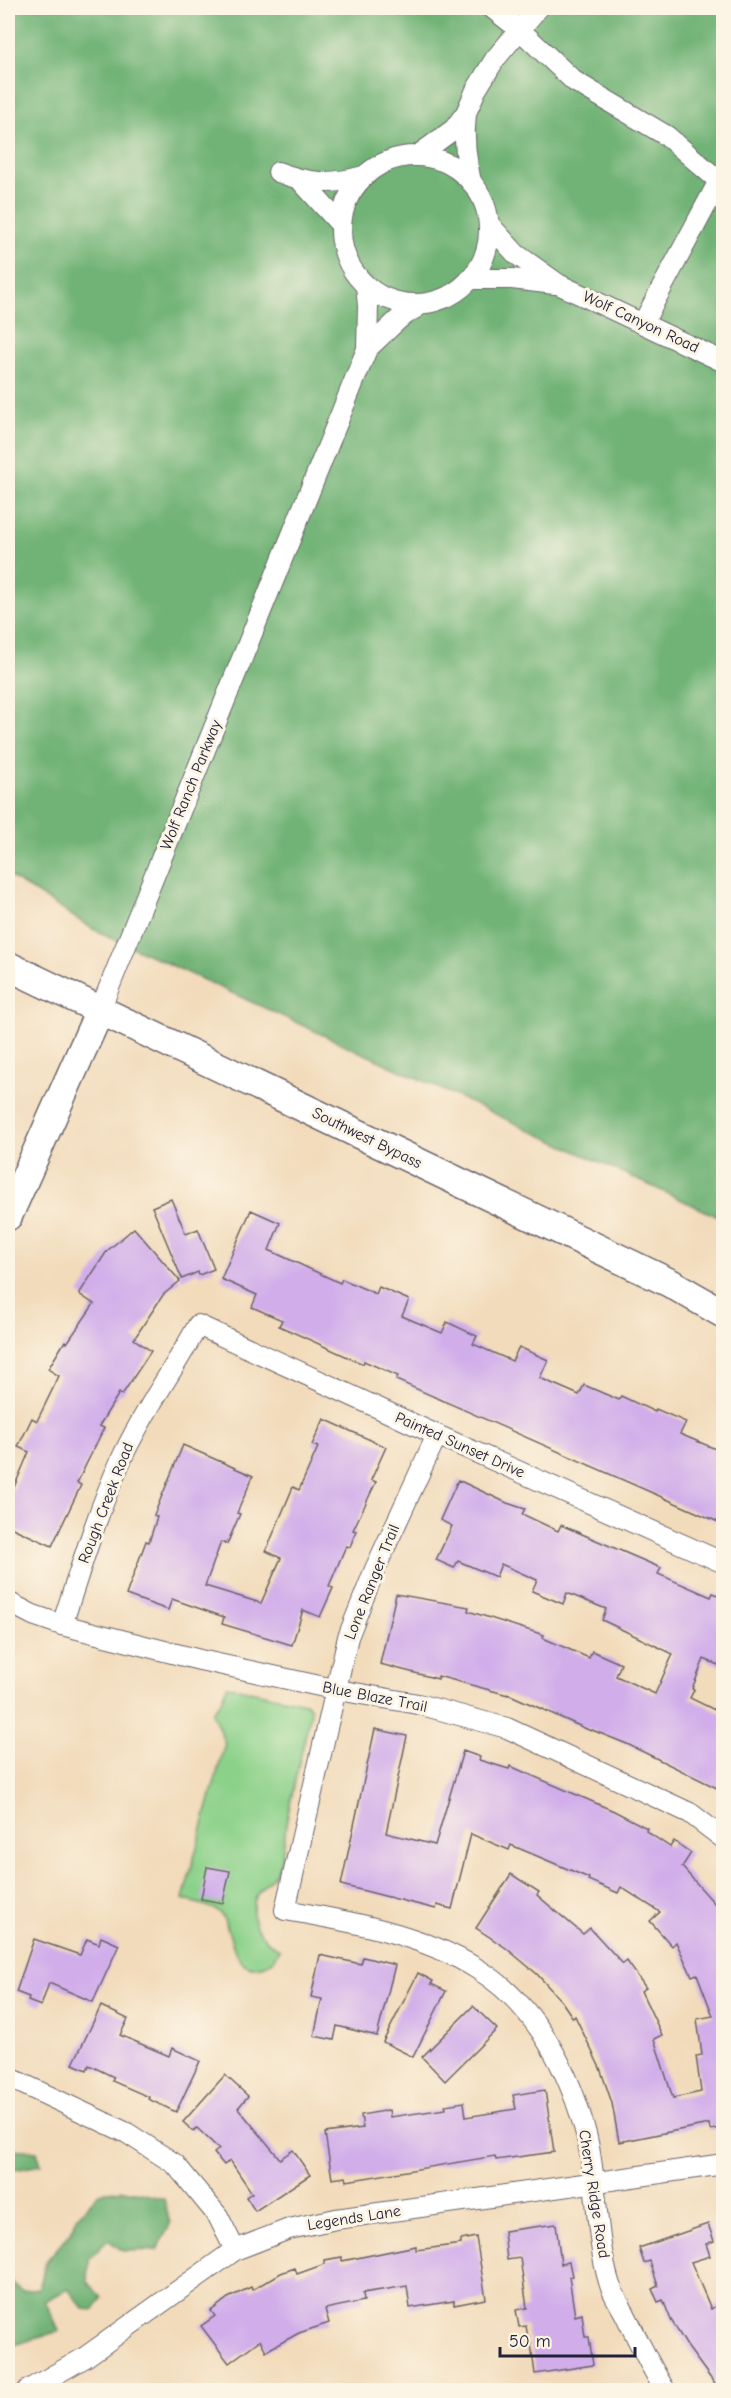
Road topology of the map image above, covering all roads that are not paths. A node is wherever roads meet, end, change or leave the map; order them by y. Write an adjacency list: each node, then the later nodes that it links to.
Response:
1 (492, 8): 3 (street)
2 (538, 8): 3 (street)
3 (519, 30): 4 (street); 8 (street)
4 (466, 113): 5 (street); 10 (street)
5 (417, 156): 7 (street); 10 (street)
6 (278, 172): 9 (street)
7 (364, 176): 9 (street); 12 (street)
8 (721, 178): 17 (street)
9 (302, 182): 12 (street)
10 (471, 182): 11 (street)
11 (489, 224): 13 (street); 14 (street, Wolf Canyon Road)
12 (341, 225): 15 (street)
13 (471, 279): 14 (street, Wolf Canyon Road); 16 (street)
14 (558, 284): 17 (street, Wolf Canyon Road)
15 (366, 286): 16 (street); 18 (street, Wolf Ranch Parkway)
16 (420, 305): 18 (street, Wolf Ranch Parkway)
17 (643, 323): 19 (street, Wolf Canyon Road)
18 (367, 349): 21 (street, Wolf Ranch Parkway)
19 (723, 362)
20 (8, 966): 21 (street, Southwest Bypass)
21 (100, 1010): 22 (street, Wolf Ranch Parkway); 23 (street, Southwest Bypass)
22 (8, 1216)
23 (723, 1314)
24 (198, 1325): 25 (street, Painted Sunset Drive); 28 (street, Rough Creek Road)
25 (437, 1435): 26 (street, Painted Sunset Drive); 29 (street, Lone Ranger Trail)
26 (723, 1563)
27 (8, 1602): 28 (street, Blue Blaze Trail)
28 (62, 1625): 29 (street, Blue Blaze Trail)
29 (338, 1690): 30 (street, Blue Blaze Trail); 31 (street, Lone Ranger Trail)
30 (723, 1839)
31 (285, 1910): 34 (street, Cherry Ridge Road)
32 (8, 2077): 35 (street)
33 (723, 2164): 34 (street, Legends Lane)
34 (593, 2184): 35 (street, Legends Lane); 37 (street, Cherry Ridge Road)
35 (235, 2250): 36 (street, Legends Lane)
36 (28, 2391)
37 (665, 2391)

